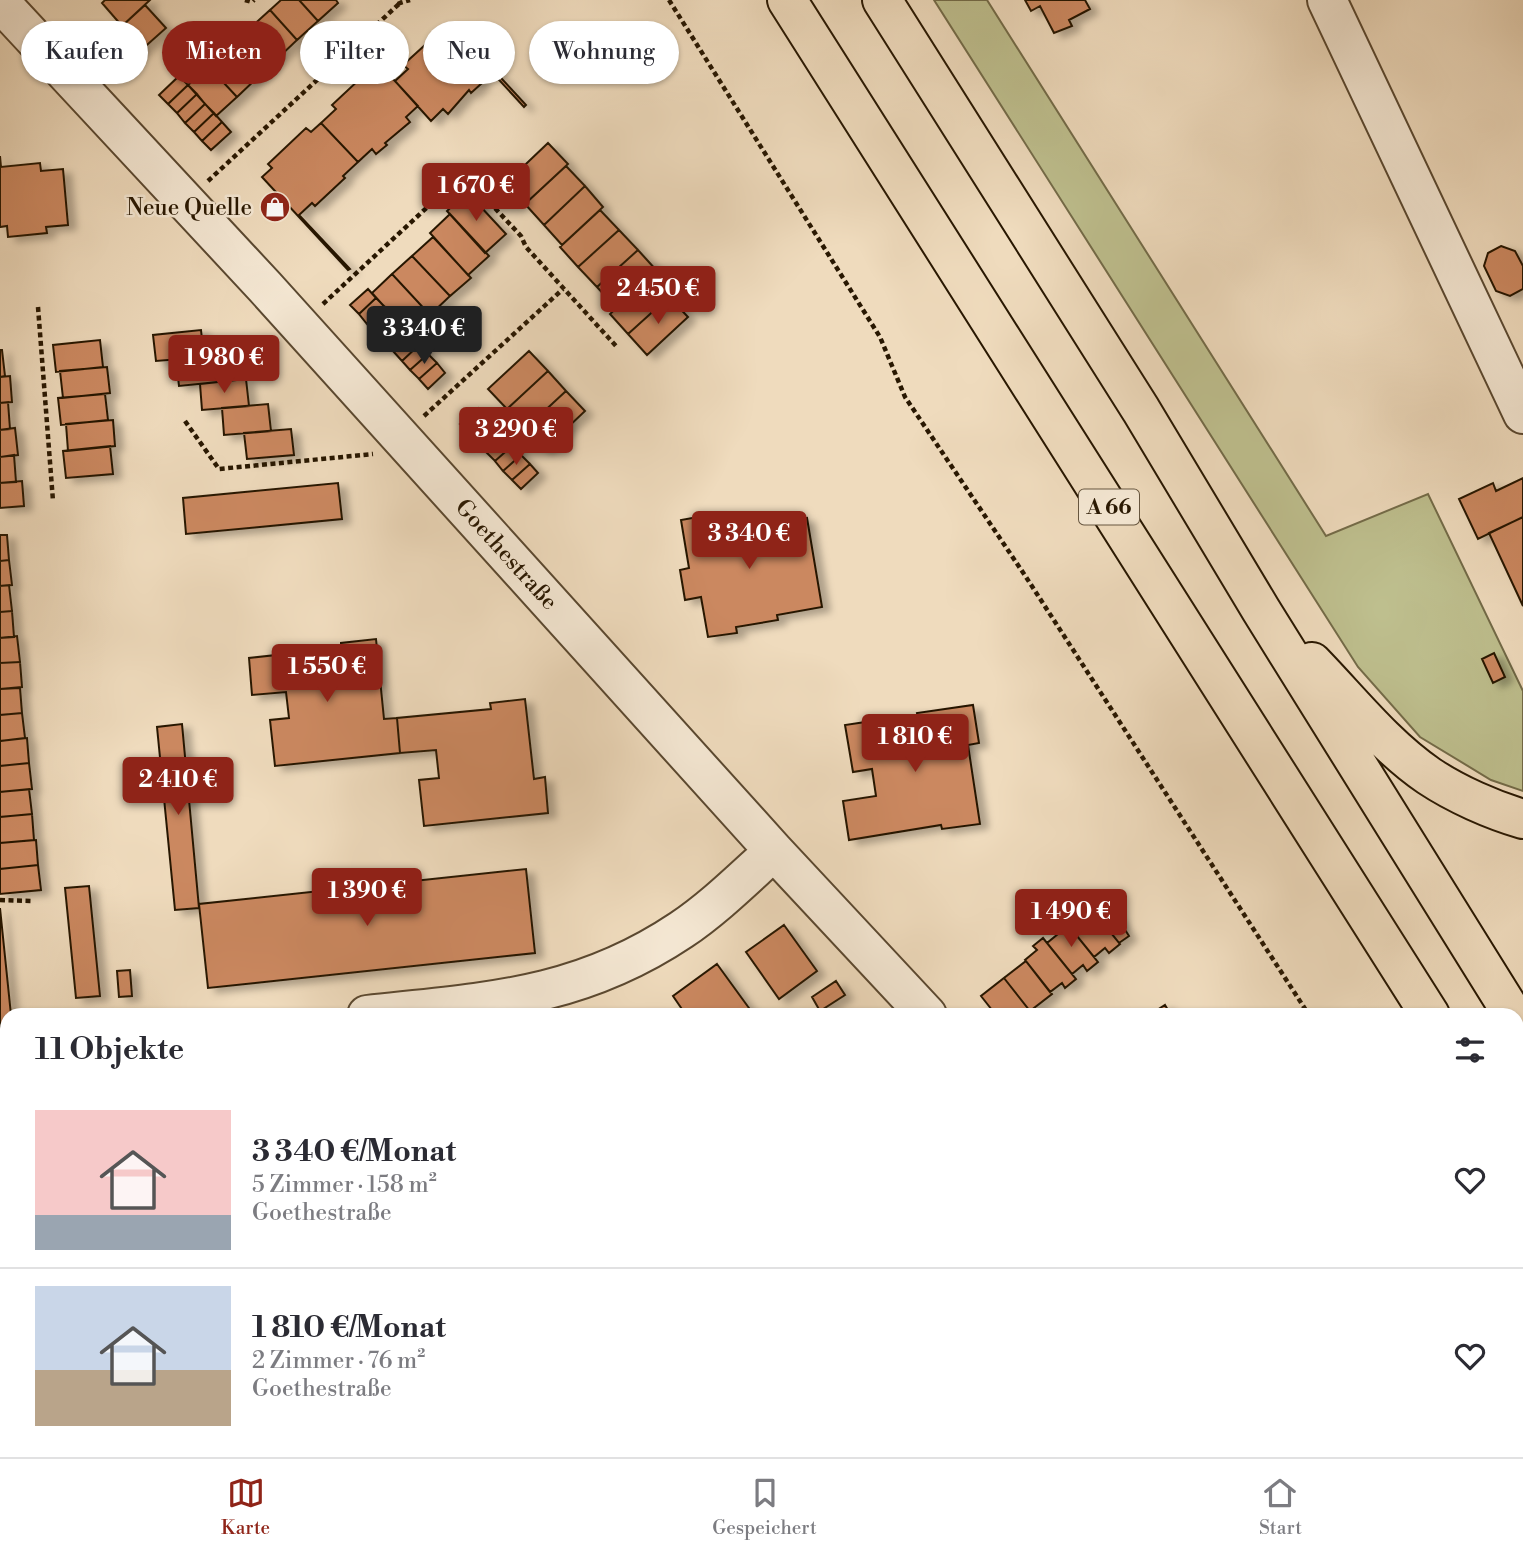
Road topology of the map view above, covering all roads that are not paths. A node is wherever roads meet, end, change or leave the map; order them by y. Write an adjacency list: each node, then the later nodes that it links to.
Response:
1 (787, 0): 11 (highway, A 66)
2 (881, 0): 6 (highway)
3 (1327, 0): 5 (street)
4 (0, 2): 8 (street, Goethestraße)
5 (1523, 414)
6 (1261, 610): 7 (highway); 12 (highway)
7 (1523, 819)
8 (774, 851): 9 (street); 10 (street, Goethestraße)
9 (432, 1008)
10 (920, 1008)
11 (1426, 1008)
12 (1509, 1008)

